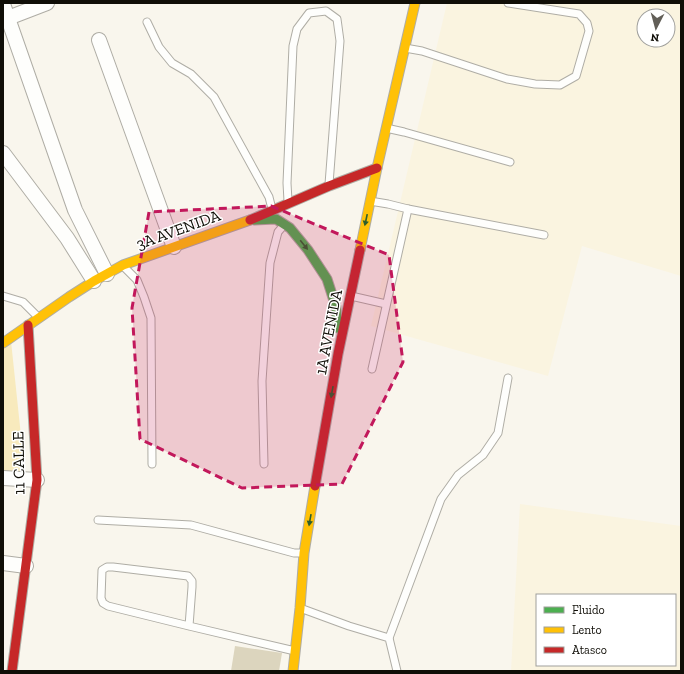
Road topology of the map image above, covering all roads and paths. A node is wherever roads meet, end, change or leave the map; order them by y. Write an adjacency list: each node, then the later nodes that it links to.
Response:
1 (47, 3): 5 (street)
2 (415, 3): 8 (street, 1A AVENIDA)
3 (508, 3): 8 (lane)
4 (3, 4): 5 (street)
5 (8, 18): 23 (street)
6 (147, 22): 17 (lane)
7 (99, 40): 21 (street)
8 (405, 48): 9 (street, 1A AVENIDA)
9 (386, 128): 11 (lane); 12 (street, 1A AVENIDA)
10 (3, 153): 24 (street)
11 (510, 162)
12 (377, 168): 13 (street, 3A AVENIDA); 14 (street, 1A AVENIDA)
13 (329, 186): 15 (street, 3A AVENIDA); 15 (lane)
14 (370, 201): 16 (lane); 26 (street, 1A AVENIDA, one-way to 26)
15 (288, 203): 17 (street, 3A AVENIDA)
16 (408, 209): 20 (lane); 27 (lane)
17 (272, 210): 18 (street, 3A AVENIDA)
18 (247, 221): 19 (street); 21 (street, 3A AVENIDA)
19 (284, 224): 31 (street, one-way to 31); 35 (lane)
20 (544, 235)
21 (174, 248): 22 (street, 3A AVENIDA)
22 (123, 265): 23 (street, 3A AVENIDA); 34 (lane)
23 (107, 274): 24 (street, 3A AVENIDA)
24 (94, 281): 28 (street, 3A AVENIDA)
25 (3, 296): 28 (lane)
26 (351, 296): 27 (lane); 31 (street, 1A AVENIDA)
27 (386, 304): 32 (lane)
28 (38, 318): 29 (street, 3A AVENIDA)
29 (28, 326): 30 (street, 3A AVENIDA); 37 (street, 11 CALLE)
30 (3, 343)
31 (338, 354): 39 (street, 1A AVENIDA, one-way to 39)
32 (372, 369)
33 (508, 378): 44 (lane)
34 (152, 464)
35 (264, 464)
36 (3, 478): 37 (street)
37 (37, 480): 41 (street, 11 CALLE)
38 (98, 520): 39 (lane)
39 (304, 553): 42 (street, 1A AVENIDA)
40 (3, 563): 41 (street)
41 (26, 566): 45 (street, 11 CALLE)
42 (300, 608): 44 (lane); 46 (street, 1A AVENIDA)
43 (189, 626): 43 (lane); 46 (lane)
44 (389, 638): 49 (lane)
45 (9, 648): 47 (street, 11 CALLE)
46 (295, 651): 48 (street, 1A AVENIDA)
47 (12, 671)
48 (293, 671)
49 (397, 671)

